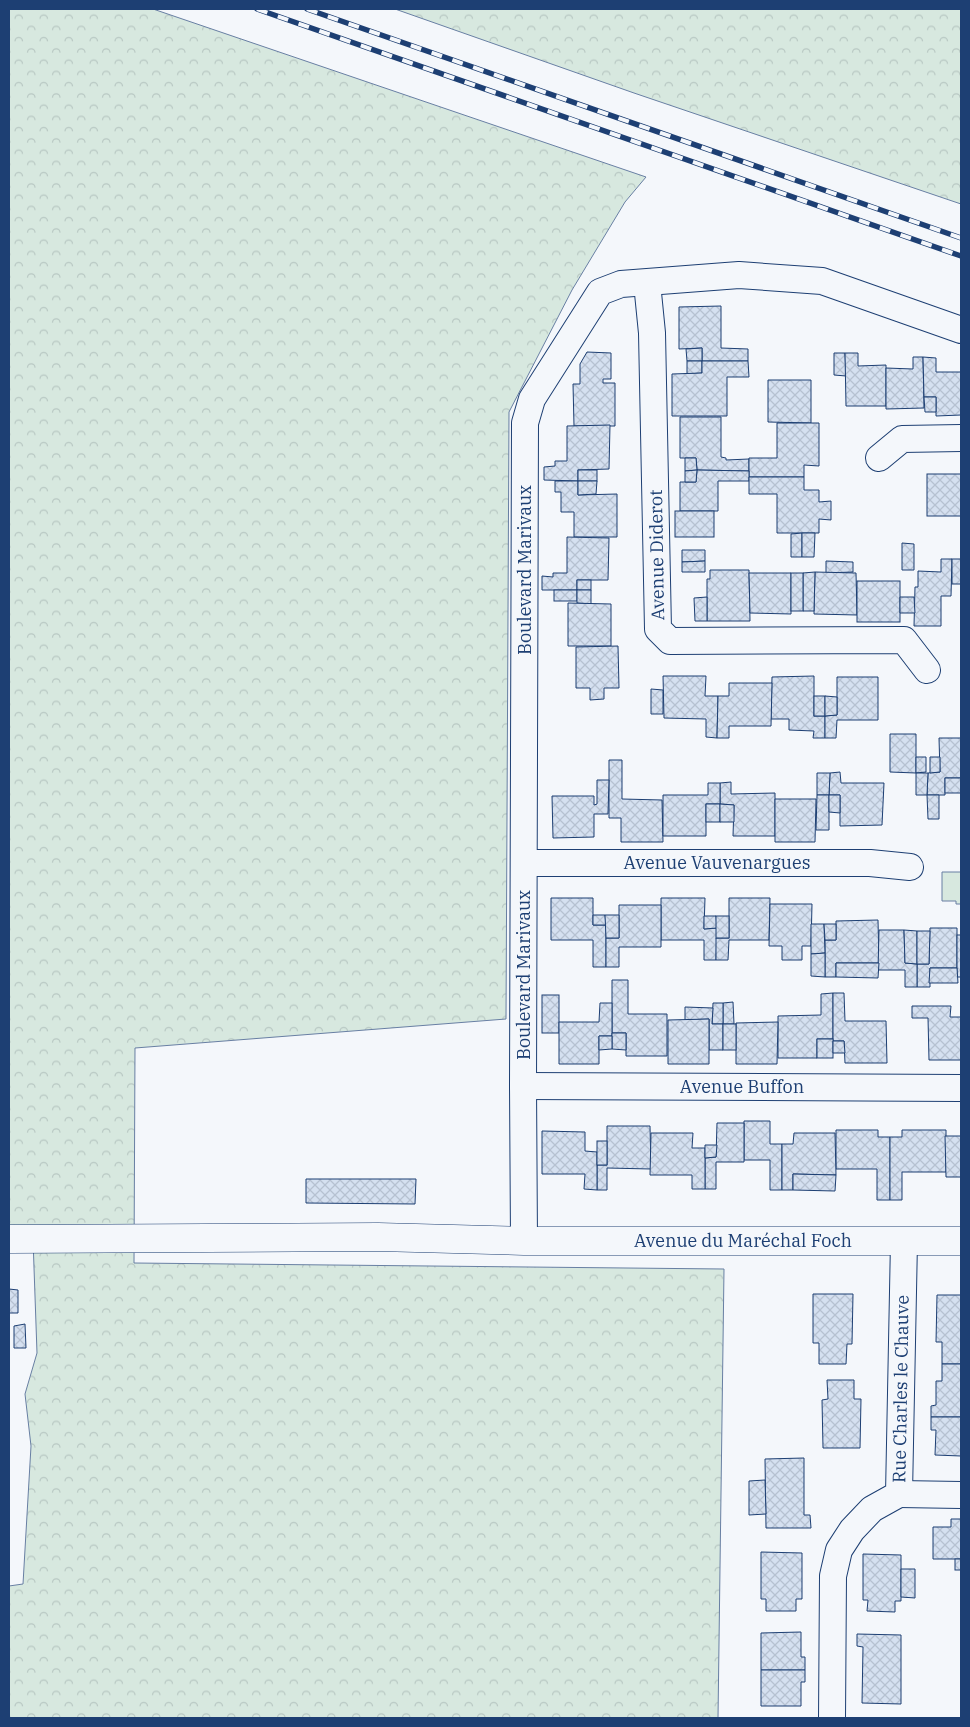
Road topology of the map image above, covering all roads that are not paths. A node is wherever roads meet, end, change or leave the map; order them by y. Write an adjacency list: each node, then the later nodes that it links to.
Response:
1 (647, 283): 2 (street, Boulevard Marivaux); 5 (street, Avenue Diderot); 6 (street, Boulevard Marivaux)
2 (961, 330)
3 (961, 438): 4 (street)
4 (879, 458)
5 (927, 670)
6 (524, 863): 7 (street, Avenue Vauvenargues); 8 (street, Boulevard Marivaux)
7 (910, 867)
8 (523, 1086): 9 (street, Avenue Buffon); 11 (street, Boulevard Marivaux)
9 (961, 1088)
10 (9, 1239): 11 (main road, Avenue du Maréchal Foch)
11 (524, 1241): 12 (main road, Avenue du Maréchal Foch)
12 (904, 1241): 13 (main road, Avenue du Maréchal Foch); 14 (street, Rue Charles le Chauve)
13 (961, 1241)
14 (900, 1494): 15 (street); 16 (street, Rue Charles le Chauve)
15 (961, 1495)
16 (832, 1718)

